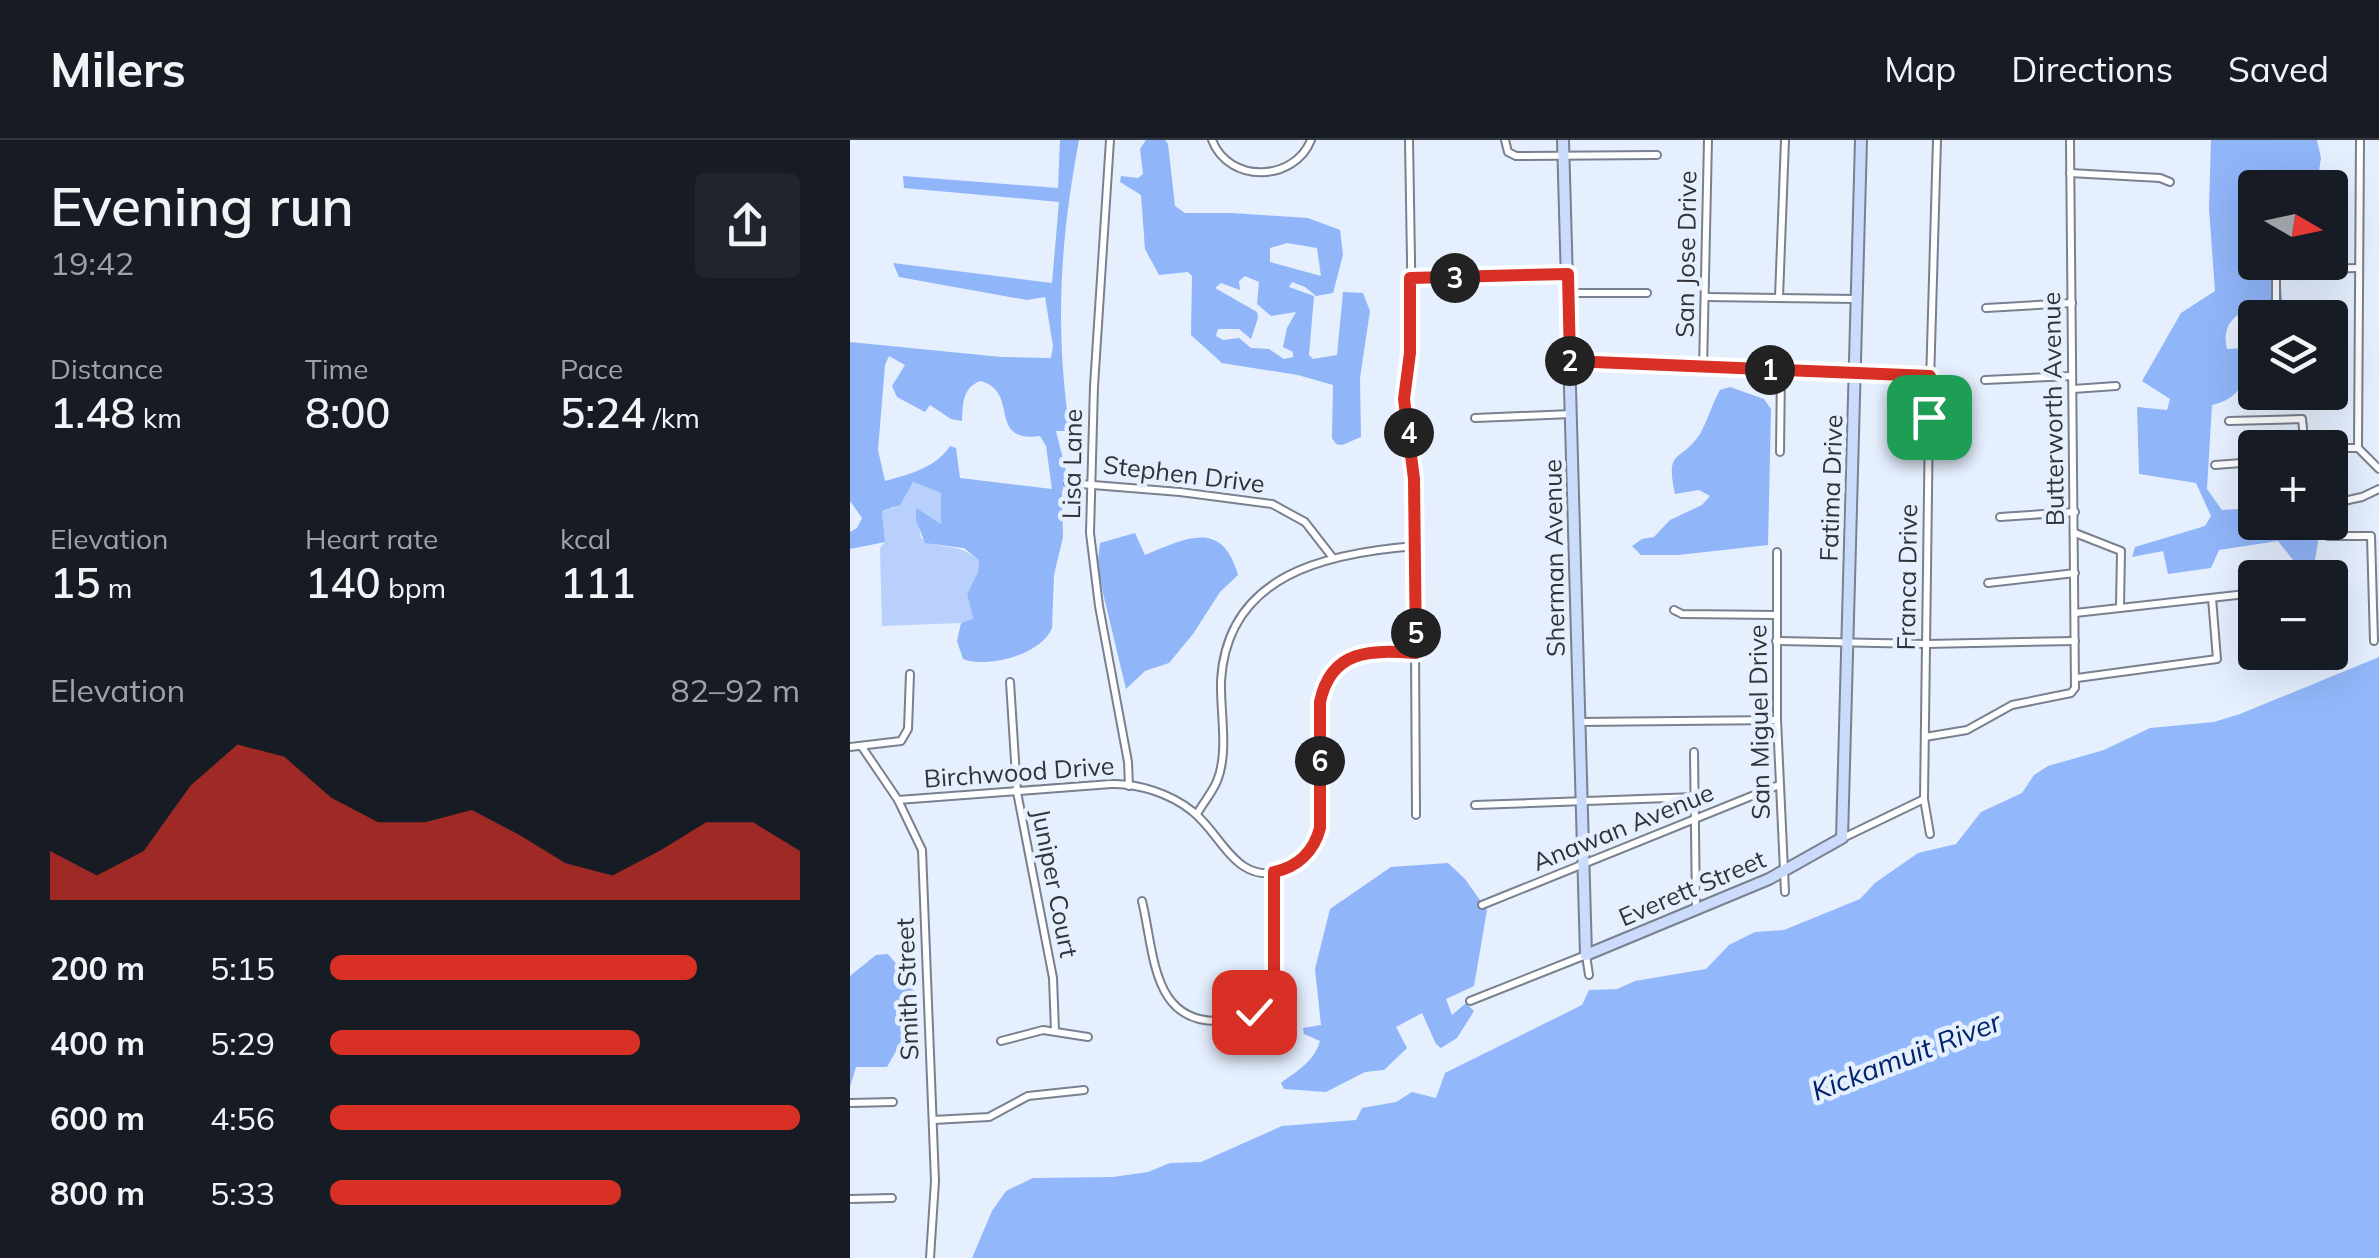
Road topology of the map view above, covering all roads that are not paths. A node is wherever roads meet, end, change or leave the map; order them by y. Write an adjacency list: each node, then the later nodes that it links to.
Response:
1 (1110, 140): 47 (street, Lisa Lane)
2 (1212, 140): 3 (street)
3 (1311, 140)
4 (1409, 140): 19 (street)
5 (1505, 140): 14 (street)
6 (1563, 140): 14 (street, Sherman Avenue)
7 (1708, 140): 22 (street, San Jose Drive)
8 (1785, 140): 23 (street)
9 (1861, 140): 24 (street, Fatima Drive)
10 (1937, 140): 32 (street, Franca Drive)
11 (2070, 140): 15 (street, Butterworth Avenue)
12 (2360, 140): 17 (street)
13 (1657, 155): 14 (street)
14 (1564, 157): 18 (street, Sherman Avenue)
15 (2070, 173): 16 (street); 26 (street, Butterworth Avenue)
16 (2170, 182)
17 (2360, 268): 25 (street); 42 (street)
18 (1568, 274): 19 (street); 20 (street, Sherman Avenue)
19 (1410, 278): 55 (street)
20 (1569, 293): 21 (street); 28 (street, Sherman Avenue)
21 (1646, 293)
22 (1705, 297): 23 (street); 29 (street, San Jose Drive)
23 (1779, 297): 24 (street)
24 (1857, 299): 31 (street, Fatima Drive)
25 (2276, 300)
26 (2072, 303): 27 (street); 33 (street, Butterworth Avenue)
27 (1986, 308)
28 (1570, 361): 29 (street); 37 (street, Sherman Avenue)
29 (1703, 369): 30 (street)
30 (1780, 371): 31 (street); 43 (street)
31 (1854, 374): 32 (street); 69 (street, Fatima Drive)
32 (1930, 376): 70 (street, Franca Drive)
33 (2072, 376): 34 (street); 36 (street, Butterworth Avenue)
34 (1985, 380)
35 (2116, 386): 36 (street)
36 (2073, 390): 51 (street, Butterworth Avenue)
37 (1570, 414): 38 (street); 76 (street, Sherman Avenue)
38 (1475, 418)
39 (2229, 422): 40 (street)
40 (2303, 430)
41 (2348, 448): 42 (street)
42 (2358, 448): 46 (street)
43 (1780, 452)
44 (2238, 463): 45 (street)
45 (2215, 465)
46 (2379, 468)
47 (1090, 482): 48 (street, Stephen Drive); 57 (street, Stephen Drive); 82 (street, Lisa Lane)
48 (1068, 483)
49 (2379, 489): 50 (street)
50 (2348, 500)
51 (2075, 512): 52 (street); 53 (street, Butterworth Avenue)
52 (2000, 516)
53 (2075, 534): 58 (street, Butterworth Avenue); 62 (street)
54 (2348, 536): 68 (street)
55 (1415, 546): 57 (street); 71 (street)
56 (1777, 552): 65 (street, San Miguel Drive)
57 (1333, 558): 89 (street)
58 (2075, 574): 59 (street); 64 (street, Butterworth Avenue)
59 (1988, 582)
60 (2238, 595): 61 (street)
61 (2212, 598): 62 (street); 73 (street)
62 (2120, 607): 64 (street)
63 (1674, 610): 65 (street)
64 (2075, 613): 67 (street, Butterworth Avenue)
65 (1776, 615): 66 (street, San Miguel Drive)
66 (1776, 641): 69 (street); 75 (street, San Miguel Drive)
67 (2075, 641): 70 (street); 73 (street, Butterworth Avenue)
68 (2374, 641)
69 (1847, 643): 70 (street); 93 (street, Fatima Drive)
70 (1926, 644): 77 (street, Franca Drive)
71 (1416, 653): 90 (street); 96 (street)
72 (910, 674): 79 (street)
73 (2077, 678): 77 (street)
74 (1010, 682): 83 (street, Juniper Court)
75 (1777, 720): 76 (street); 81 (street, San Miguel Drive)
76 (1578, 722): 87 (street, Sherman Avenue)
77 (1925, 737): 85 (street, Franca Drive)
78 (850, 747): 79 (street)
79 (862, 747): 86 (street, Smith Street)
80 (1694, 752): 84 (street)
81 (1778, 785): 91 (street, Anawan Avenue); 95 (street, San Miguel Drive)
82 (1129, 786): 83 (street, Birchwood Drive); 89 (street, Birchwood Drive)
83 (1017, 792): 86 (street, Birchwood Drive); 104 (street, Juniper Court)
84 (1696, 797): 87 (street); 91 (street)
85 (1924, 799): 92 (street, Franca Drive); 93 (street, Everett Street)
86 (898, 800): 110 (street, Smith Street)
87 (1581, 803): 88 (street); 94 (street, Sherman Avenue)
88 (1476, 805)
89 (1196, 814): 96 (street, Birchwood Drive)
90 (1416, 814)
91 (1697, 820): 94 (street, Anawan Avenue); 100 (street)
92 (1930, 834)
93 (1842, 838): 95 (street, Everett Street)
94 (1582, 865): 99 (street, Anawan Avenue); 101 (street, Sherman Avenue)
95 (1783, 871): 97 (street, San Miguel Drive); 100 (street, Everett Street)
96 (1274, 872): 98 (street)
97 (1785, 892)
98 (1142, 901)
99 (1482, 905)
100 (1696, 908): 101 (street, Everett Street)
101 (1586, 956): 102 (street, Sherman Avenue); 103 (street, Everett Street)
102 (1589, 975)
103 (1470, 1001)
104 (1056, 1031): 105 (street); 106 (street)
105 (1088, 1037)
106 (1001, 1041)
107 (1084, 1090): 110 (street)
108 (894, 1102): 109 (street)
109 (850, 1104)
110 (932, 1120): 113 (street, Smith Street)
111 (892, 1198): 112 (street)
112 (850, 1199)
113 (930, 1258)

